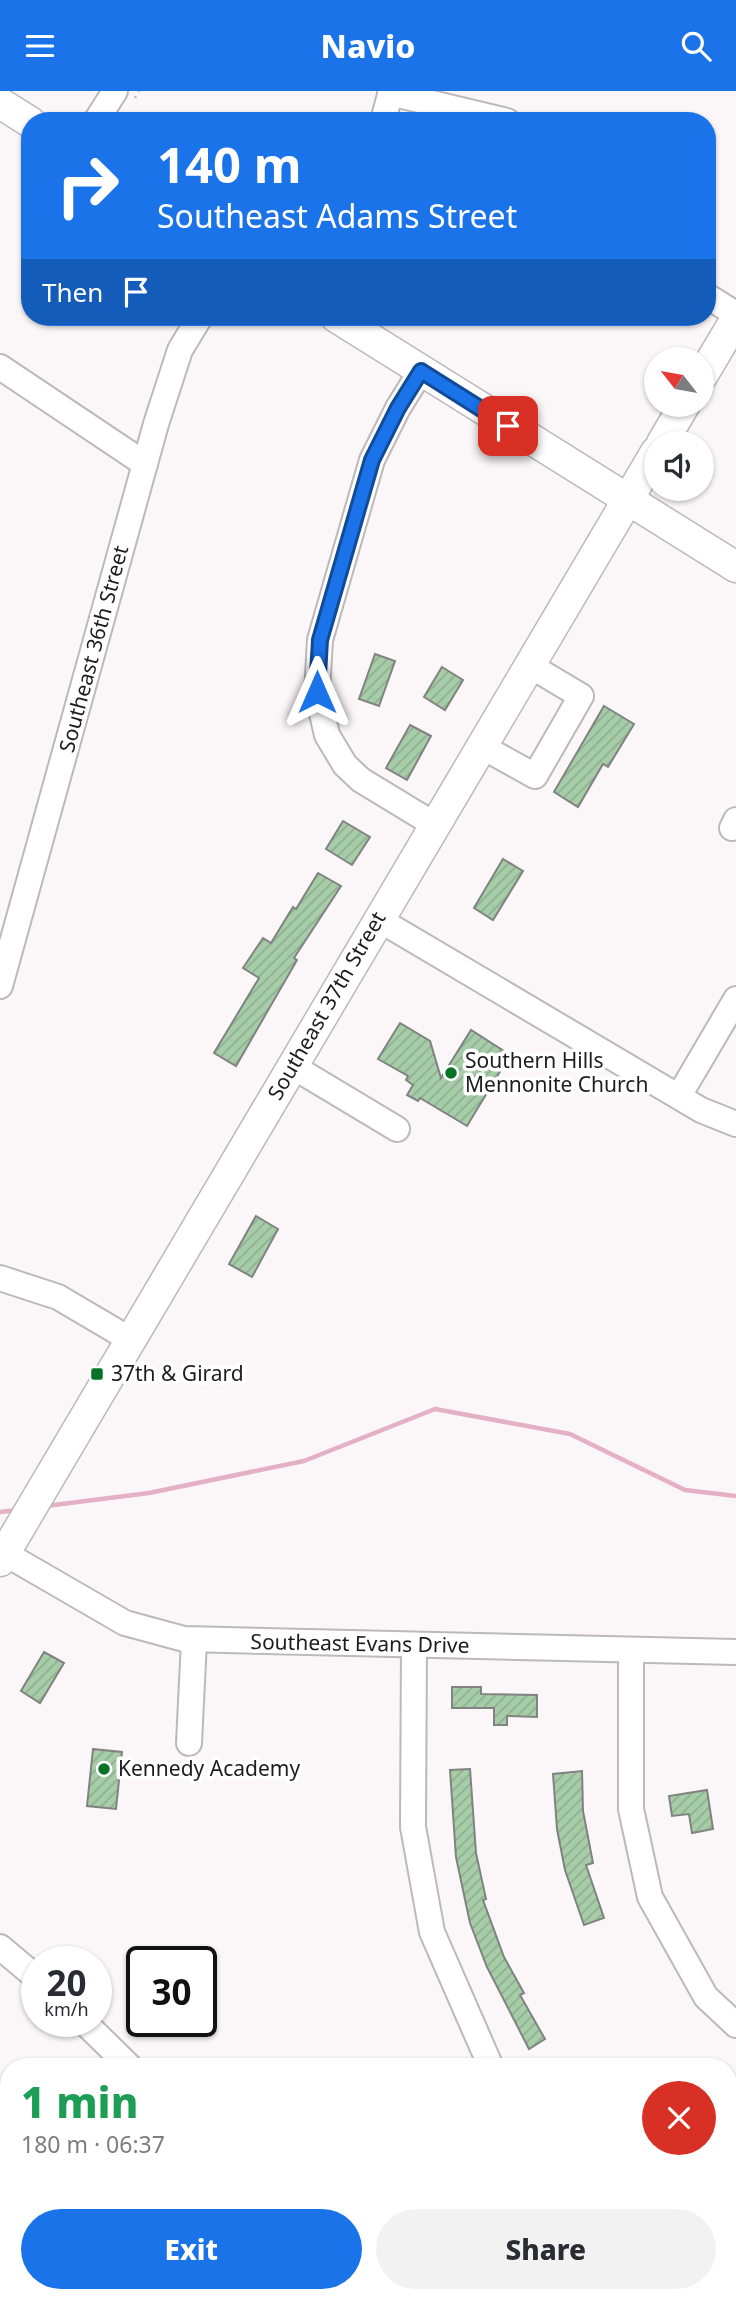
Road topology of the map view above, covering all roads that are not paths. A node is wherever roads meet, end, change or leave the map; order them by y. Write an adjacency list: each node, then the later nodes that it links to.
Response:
1 (116, 91): 4 (street)
2 (390, 92): 5 (street); 6 (street)
3 (0, 103): 7 (main road)
4 (102, 112)
5 (385, 112)
6 (471, 112)
7 (21, 116)
8 (716, 302): 9 (street)
9 (736, 316): 12 (main road)
10 (195, 326): 15 (street, Southeast 36th Street)
11 (350, 326): 14 (main road)
12 (714, 355)
13 (0, 367): 15 (street)
14 (421, 371): 17 (main road); 21 (street)
15 (145, 464): 23 (street, Southeast 36th Street)
16 (644, 473): 17 (main road, Southeast 37th Street)
17 (628, 500): 18 (main road); 19 (main road, Southeast 37th Street)
18 (736, 567)
19 (529, 665): 20 (main road, Southeast 37th Street); 20 (street)
20 (481, 745): 21 (main road, Southeast 37th Street)
21 (435, 825): 22 (main road, Southeast 37th Street)
22 (378, 919): 25 (main road, Southeast 37th Street); 26 (street)
23 (0, 986)
24 (736, 999): 26 (street)
25 (292, 1066): 28 (street); 30 (main road, Southeast 37th Street)
26 (679, 1096): 27 (street)
27 (736, 1124)
28 (397, 1129)
29 (0, 1278): 30 (street)
30 (131, 1340): 31 (main road, Southeast 37th Street)
31 (5, 1552): 32 (street, Southeast Evans Drive)
32 (194, 1641): 33 (street, Southeast Evans Drive); 36 (street)
33 (414, 1645): 34 (street, Southeast Evans Drive); 42 (street)
34 (631, 1650): 35 (street, Southeast Evans Drive); 39 (street)
35 (736, 1652)
36 (189, 1743)
37 (0, 1947): 38 (street)
38 (21, 1965)
39 (736, 2025)
40 (100, 2037): 41 (street)
41 (122, 2058)
42 (487, 2058)

